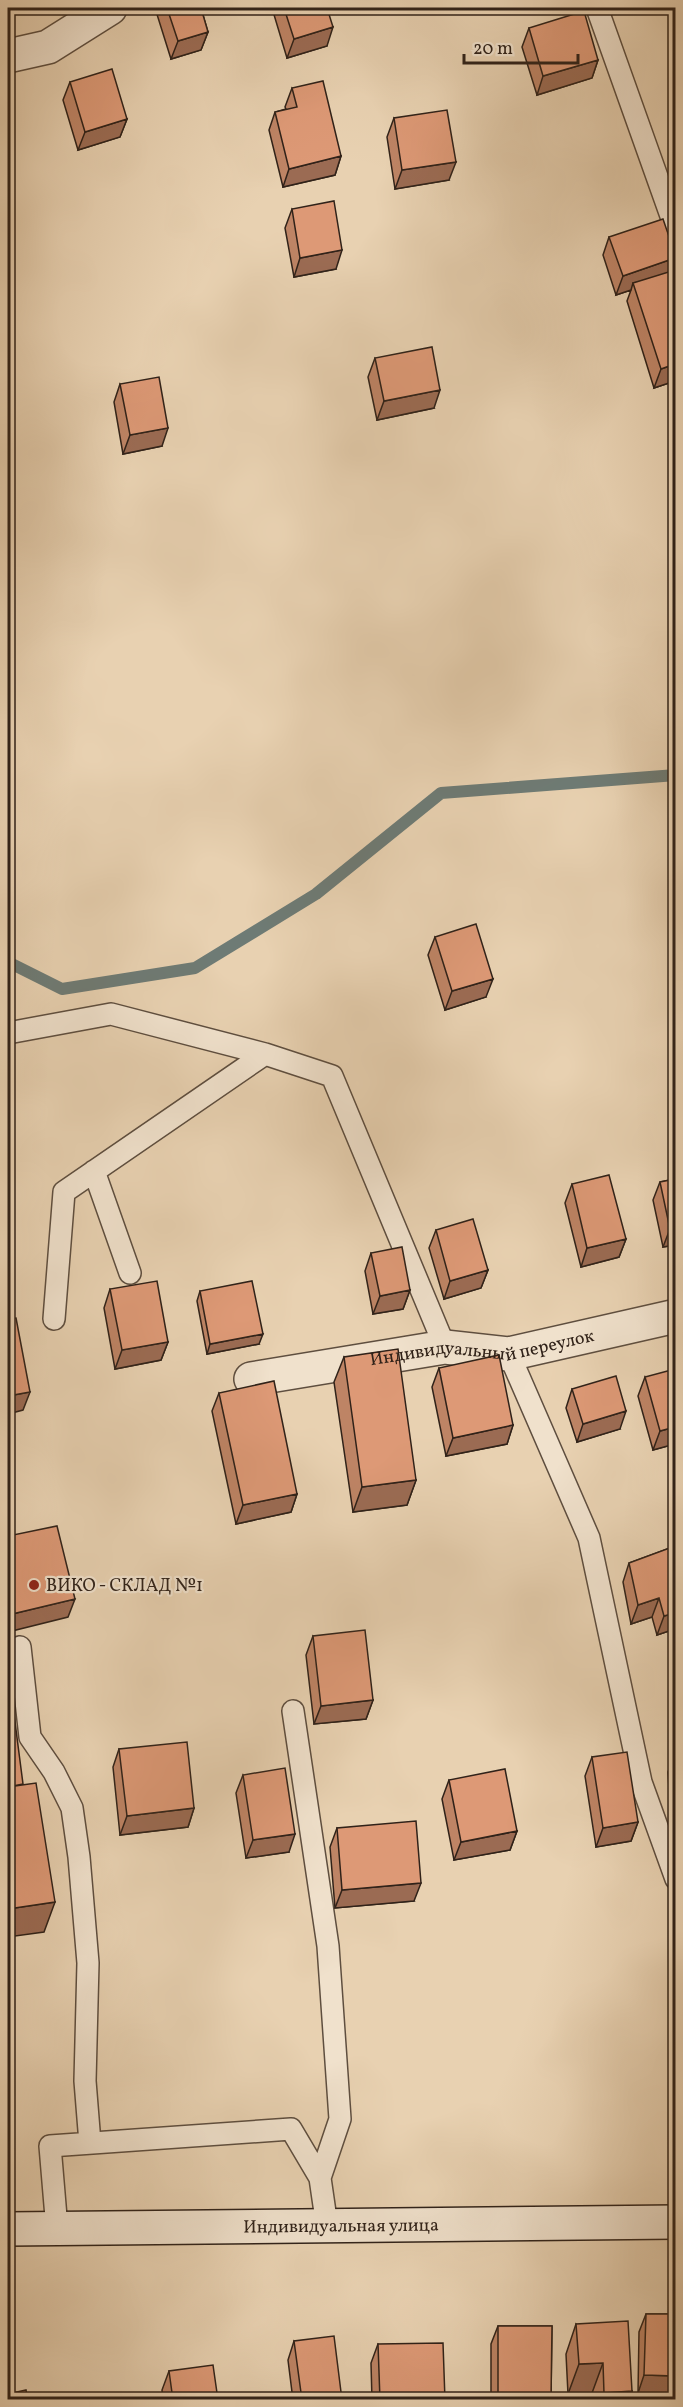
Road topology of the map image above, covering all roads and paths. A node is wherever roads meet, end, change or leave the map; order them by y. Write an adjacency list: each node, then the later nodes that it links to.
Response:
1 (110, 8): 3 (main road)
2 (597, 8): 4 (lane)
3 (8, 56)
4 (675, 230)
5 (8, 1033): 6 (lane)
6 (265, 1054): 7 (lane); 11 (lane)
7 (94, 1171): 8 (lane); 10 (lane)
8 (130, 1273)
9 (675, 1316): 12 (main road, Индивидуальный переулок)
10 (54, 1319)
11 (446, 1347): 12 (main road, Индивидуальный переулок); 13 (main road, Индивидуальный переулок)
12 (509, 1354): 16 (lane)
13 (251, 1379)
14 (20, 1647): 17 (lane)
15 (293, 1711): 18 (lane)
16 (675, 1879)
17 (90, 2144): 18 (lane); 22 (lane)
18 (320, 2178): 20 (lane)
19 (675, 2222): 20 (main road, Индивидуальная улица)
20 (327, 2226): 22 (main road, Индивидуальная улица)
21 (8, 2229): 22 (main road, Индивидуальная улица)
22 (57, 2229)

